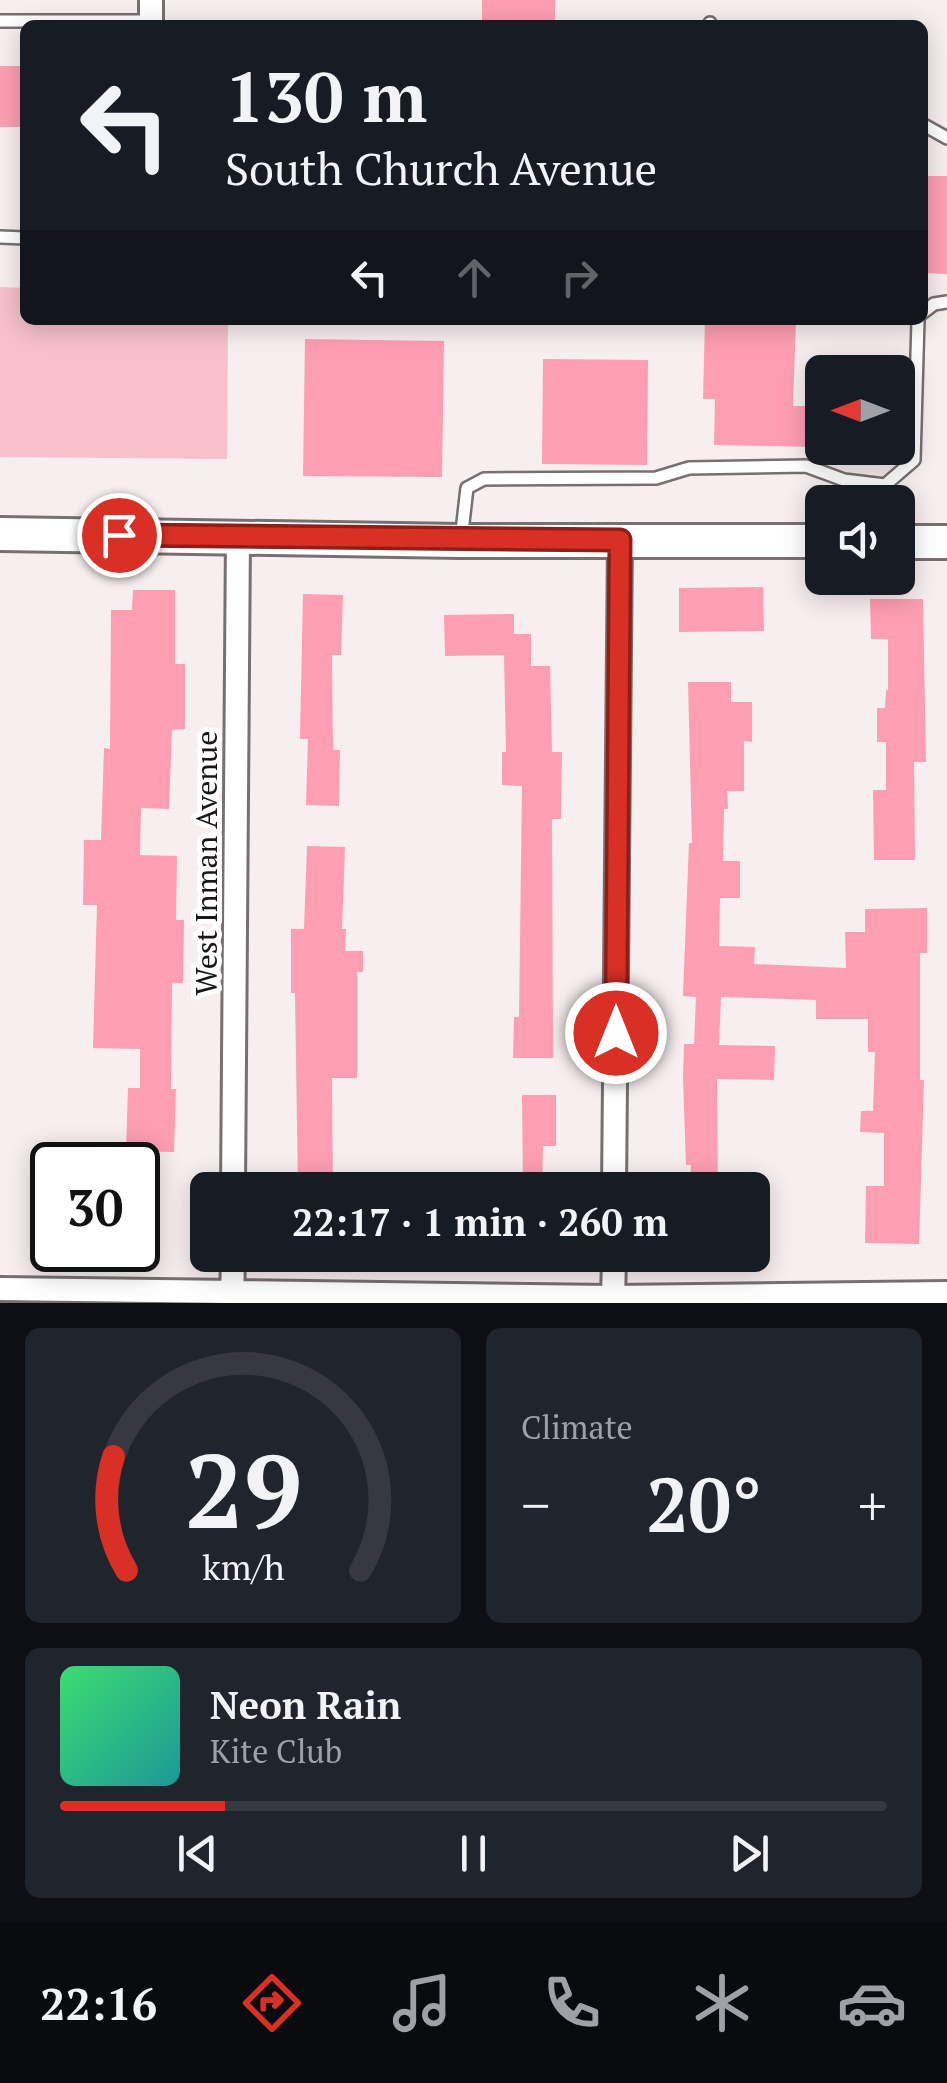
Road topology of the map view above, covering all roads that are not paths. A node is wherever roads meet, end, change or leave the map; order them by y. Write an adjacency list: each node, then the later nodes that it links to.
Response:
1 (150, 11): 2 (lane)
2 (0, 21)
3 (918, 325): 7 (lane)
4 (0, 534): 5 (street)
5 (238, 536): 7 (street); 11 (street, West Inman Avenue)
6 (620, 540): 7 (street); 8 (street); 12 (street)
7 (461, 541)
8 (805, 541)
9 (915, 542): 10 (street)
10 (947, 542)
11 (233, 1172)
12 (614, 1172)
13 (233, 1272): 17 (street)
14 (614, 1272): 18 (street)
15 (0, 1289): 17 (street)
16 (947, 1293): 18 (street)
17 (232, 1298): 18 (street)
18 (613, 1300)

